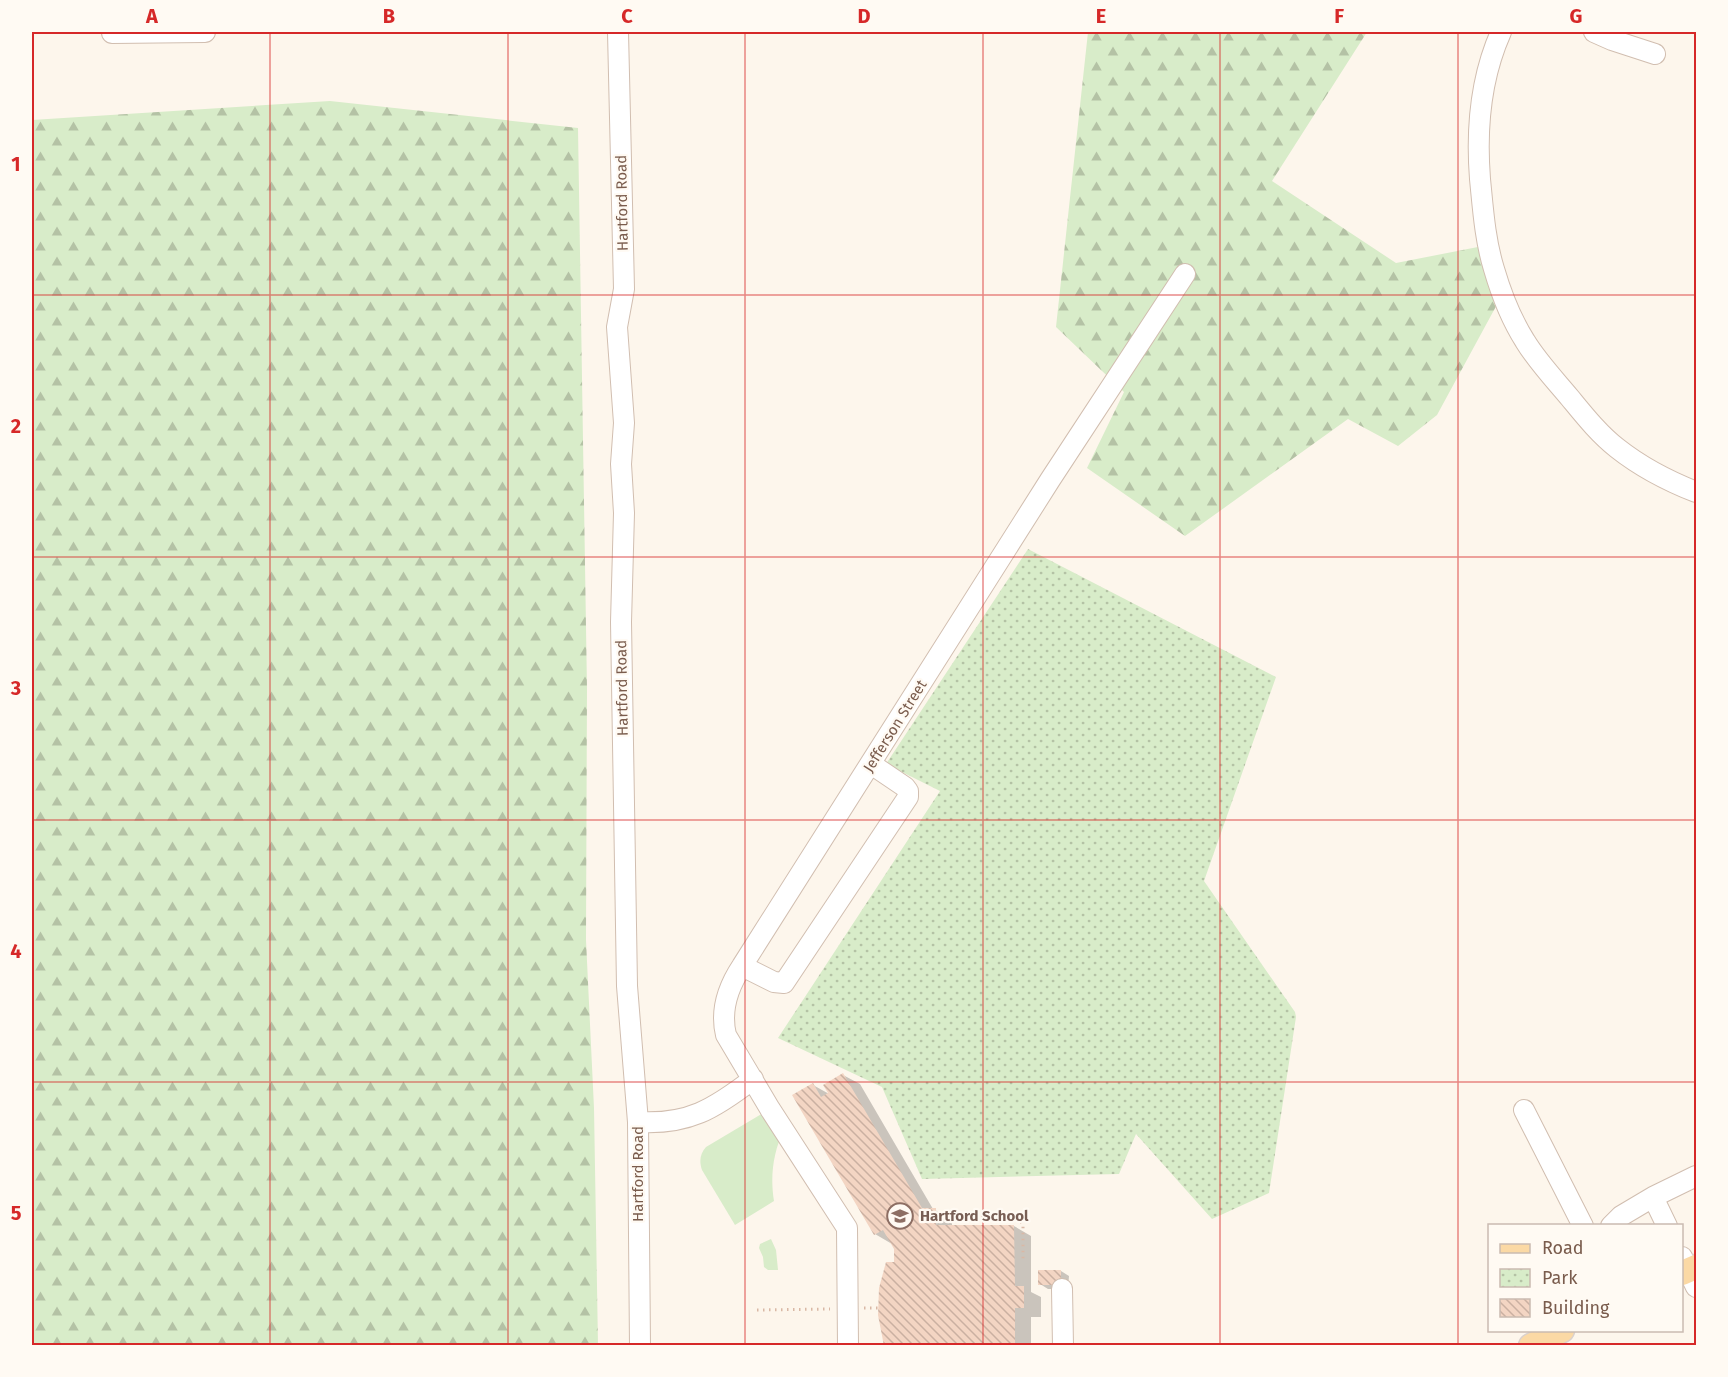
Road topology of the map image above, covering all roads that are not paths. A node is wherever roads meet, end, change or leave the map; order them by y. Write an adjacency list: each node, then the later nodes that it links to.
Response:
1 (112, 32): 2 (street)
2 (205, 32)
3 (618, 32): 13 (street, Hartford Road)
4 (1501, 32): 8 (street)
5 (1594, 32): 6 (street)
6 (1655, 54)
7 (1185, 274): 9 (street, Jefferson Street)
8 (1696, 492)
9 (871, 764): 10 (street, Jefferson Street); 10 (street)
10 (742, 966): 11 (street, Jefferson Street)
11 (753, 1079): 13 (street); 22 (street, Jefferson Street)
12 (1524, 1110): 16 (street)
13 (638, 1122): 21 (street, Hartford Road)
14 (1696, 1176): 15 (street)
15 (1653, 1197): 17 (street); 18 (street)
16 (1582, 1224)
17 (1613, 1224)
18 (1665, 1224)
19 (1062, 1289): 23 (street)
20 (1559, 1332): 24 (main road)
21 (639, 1346)
22 (848, 1346)
23 (1063, 1346)
24 (1532, 1346)

